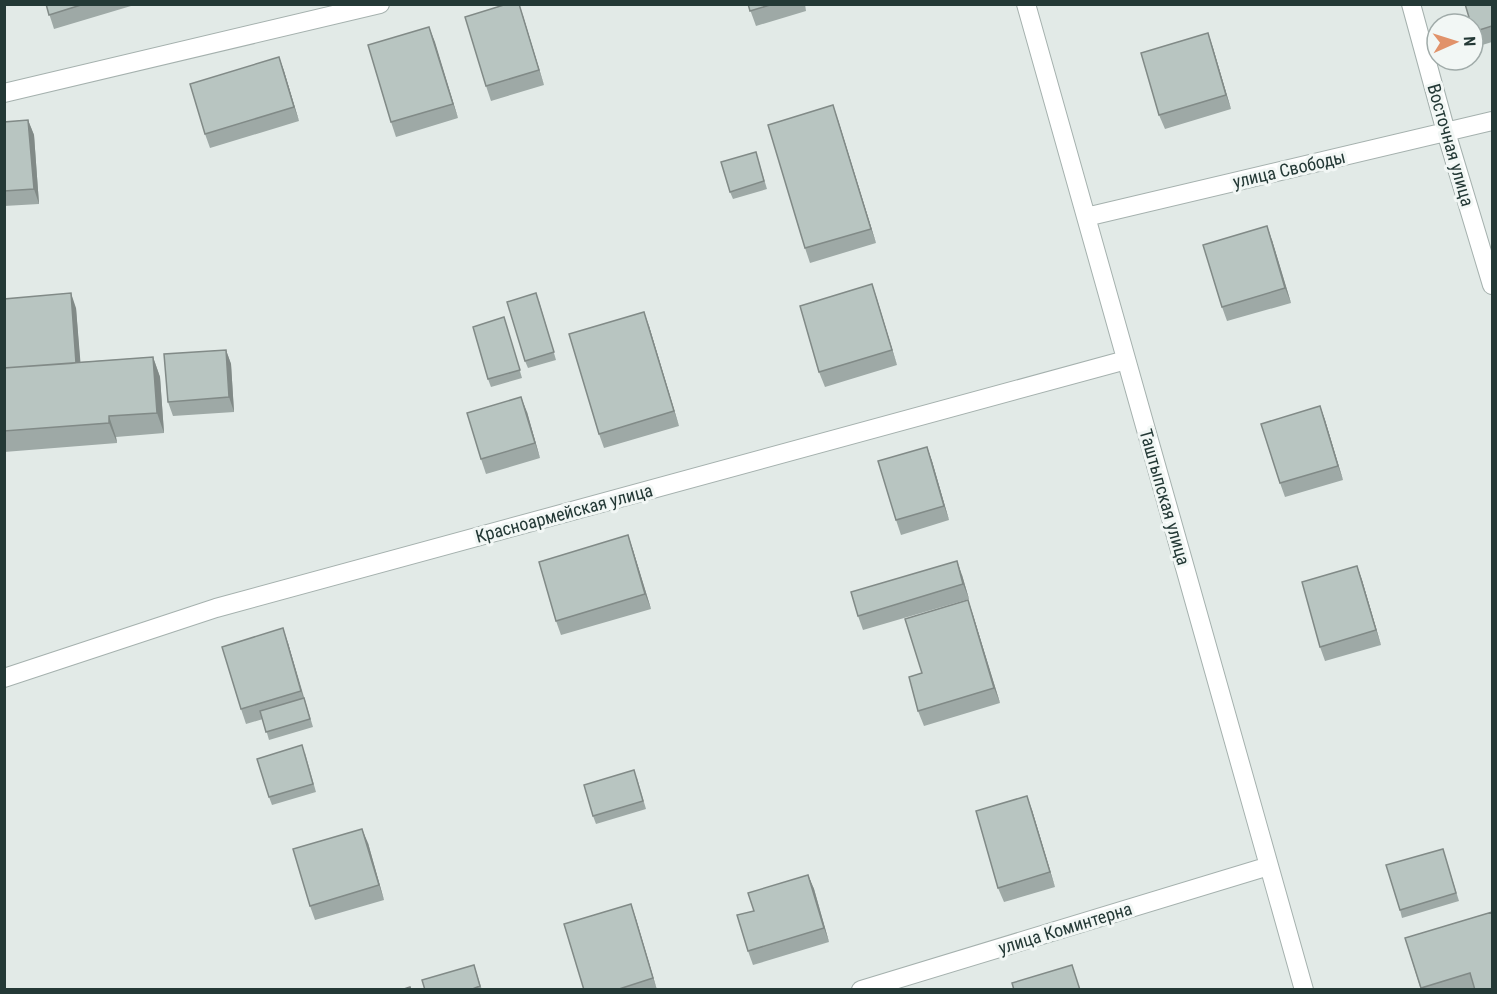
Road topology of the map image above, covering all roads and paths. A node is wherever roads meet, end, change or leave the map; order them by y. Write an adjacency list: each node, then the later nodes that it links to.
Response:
1 (380, 4): 4 (street)
2 (1026, 4): 7 (street, Таштыпская улица)
3 (1411, 4): 6 (street, Восточная улица)
4 (4, 93)
5 (1492, 121): 6 (street, улица Свободы)
6 (1446, 132): 7 (street, улица Свободы); 8 (street, Восточная улица)
7 (1086, 217): 9 (street, Таштыпская улица)
8 (1492, 285)
9 (1126, 360): 10 (street, Красноармейская улица); 11 (street, Таштыпская улица)
10 (4, 678)
11 (1269, 866): 12 (street, улица Коминтерна); 13 (street, Таштыпская улица)
12 (861, 990)
13 (1304, 990)

